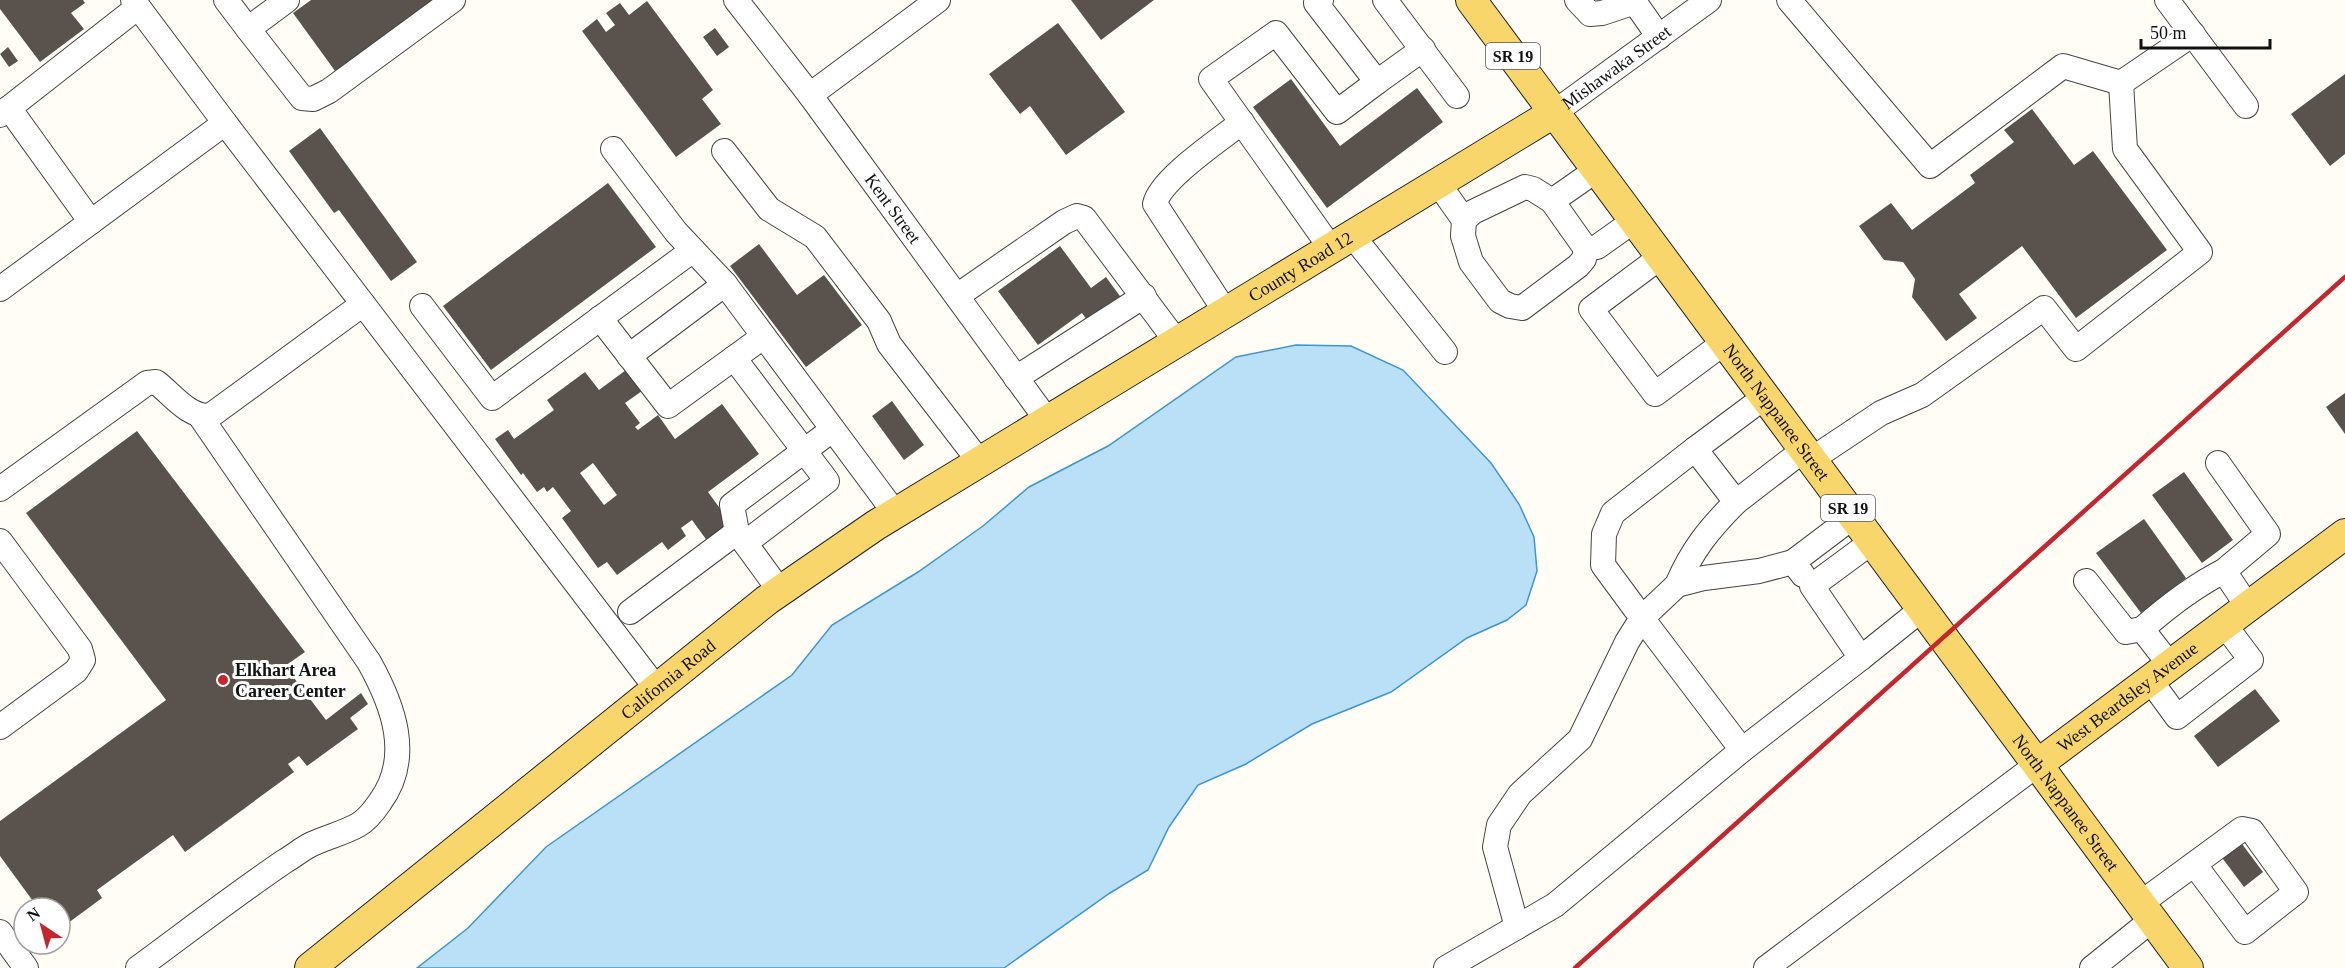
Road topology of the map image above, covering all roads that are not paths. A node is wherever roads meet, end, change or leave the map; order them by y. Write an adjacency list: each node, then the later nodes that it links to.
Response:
1 (226, 0): 14 (street)
2 (287, 0): 14 (street)
3 (453, 0): 14 (street)
4 (736, 0): 20 (street, Kent Street)
5 (938, 0): 20 (street)
6 (1321, 0): 18 (street)
7 (1385, 0): 17 (street)
8 (1471, 0): 24 (main road, North Nappanee Street / SR 19)
9 (1577, 0): 16 (street)
10 (1709, 0): 16 (street, Mishawaka Street)
11 (1789, 0): 19 (street)
12 (2167, 0): 15 (street)
13 (136, 3): 23 (street); 26 (street)
14 (248, 29)
15 (2193, 34): 19 (street); 22 (street)
16 (1659, 37): 24 (street, Mishawaka Street)
17 (1423, 49): 18 (street); 21 (street)
18 (1377, 82): 25 (street)
19 (2121, 83): 60 (street)
20 (810, 95): 41 (street, Kent Street)
21 (1457, 96)
22 (2246, 106)
23 (4, 112): 34 (street)
24 (1555, 112): 29 (main road, North Nappanee Street / SR 19); 30 (main road, County Road 12)
25 (1242, 122): 35 (street); 45 (street)
26 (225, 123): 34 (street); 43 (street)
27 (613, 149): 37 (street)
28 (724, 151): 61 (street)
29 (1598, 169): 31 (street); 33 (main road, North Nappanee Street / SR 19)
30 (1438, 183): 32 (street); 35 (main road, County Road 12)
31 (1552, 201): 32 (street); 36 (street)
32 (1464, 220): 36 (street)
33 (1635, 220): 36 (street); 38 (main road, North Nappanee Street / SR 19)
34 (91, 222): 40 (street)
35 (1341, 241): 45 (main road, County Road 12); 50 (street)
36 (1586, 249)
37 (693, 250): 39 (street); 46 (street)
38 (1662, 256): 49 (main road, North Nappanee Street / SR 19); 49 (street)
39 (725, 284): 47 (street); 51 (street)
40 (0, 290)
41 (957, 296): 42 (street); 53 (street, Kent Street)
42 (1144, 296): 48 (street); 53 (street)
43 (363, 304): 55 (street); 84 (street)
44 (422, 306): 46 (street)
45 (1225, 311): 48 (main road, County Road 12)
46 (600, 318): 51 (street)
47 (764, 337): 52 (street); 57 (street)
48 (1176, 341): 56 (main road, County Road 12)
49 (1725, 342): 54 (main road, North Nappanee Street / SR 19)
50 (1445, 352)
51 (629, 356): 52 (street)
52 (734, 358): 59 (street)
53 (1016, 378): 56 (street, Kent Street)
54 (1766, 396): 58 (street); 60 (main road, North Nappanee Street / SR 19)
55 (200, 416): 63 (street); 93 (street)
56 (1047, 420): 61 (main road, California Road)
57 (832, 430): 59 (street); 65 (street)
58 (1695, 449): 64 (street); 80 (street)
59 (804, 451): 68 (street); 68 (street)
60 (1808, 454): 64 (street); 66 (main road, North Nappanee Street / SR 19)
61 (979, 461): 65 (main road, California Road)
62 (2218, 463): 72 (street)
63 (0, 489)
64 (1736, 502): 74 (street)
65 (895, 513): 76 (main road, California Road)
66 (1854, 516): 70 (main road, North Nappanee Street / SR 19); 71 (street)
67 (2345, 534): 79 (main road, West Beardsley Avenue)
68 (741, 538): 76 (street); 78 (street)
69 (0, 541): 85 (street)
70 (1873, 541): 75 (street); 77 (main road, North Nappanee Street / SR 19)
71 (1793, 562): 74 (street); 75 (street)
72 (2224, 571): 79 (street); 81 (street)
73 (2085, 580): 81 (street)
74 (1677, 585): 80 (street)
75 (1812, 586): 82 (street)
76 (780, 591): 84 (main road, California Road)
77 (1922, 609): 82 (street); 87 (main road, North Nappanee Street / SR 19)
78 (630, 612)
79 (2236, 616): 83 (main road, West Beardsley Avenue); 83 (street)
80 (1642, 618): 86 (street); 90 (street)
81 (2142, 629): 83 (street)
82 (1861, 658): 86 (street)
83 (2160, 673): 87 (main road, West Beardsley Avenue)
84 (656, 688): 94 (main road, California Road)
85 (0, 727)
86 (1742, 750): 90 (street)
87 (2038, 765): 89 (main road, North Nappanee Street / SR 19); 96 (street, West Beardsley Avenue)
88 (2194, 864): 89 (street)
89 (2147, 911): 97 (street); 98 (main road, North Nappanee Street / SR 19)
90 (1517, 927): 95 (street)
91 (0, 932): 92 (street)
92 (26, 968)
93 (138, 968)
94 (310, 968)
95 (1446, 968)
96 (1766, 968)
97 (2092, 968)
98 (2188, 968)

